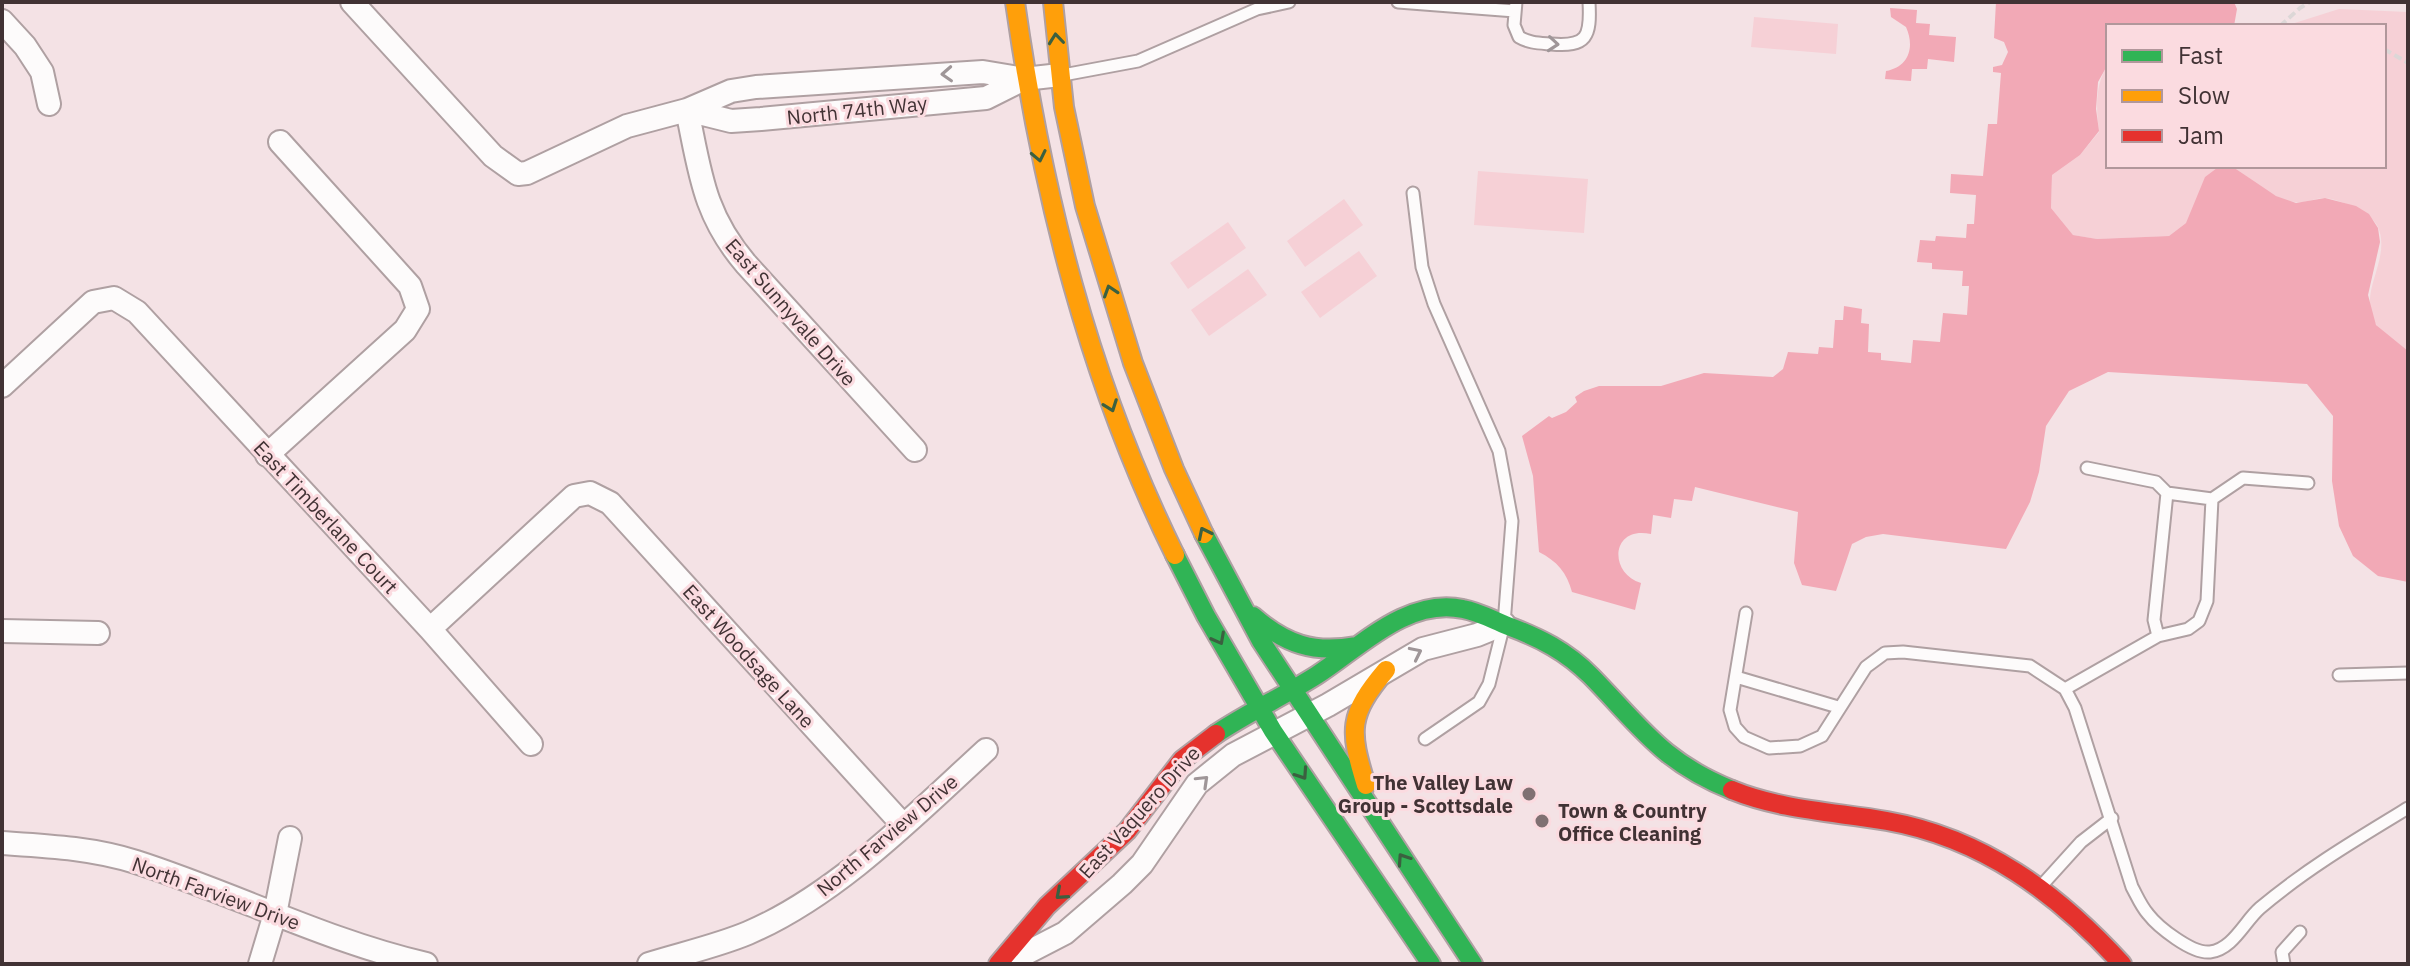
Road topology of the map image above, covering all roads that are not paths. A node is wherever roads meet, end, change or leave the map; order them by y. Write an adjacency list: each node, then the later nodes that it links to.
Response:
1 (352, 2): 16 (street, North 74th Way)
2 (1015, 2): 12 (main road)
3 (1053, 2): 10 (main road, one-way to 3)
4 (1289, 2): 10 (lane, North 74th Way)
5 (1398, 2): 7 (lane)
6 (1589, 2): 8 (lane, one-way to 6)
7 (1430, 4): 8 (lane)
8 (1515, 6)
9 (2, 21): 14 (street)
10 (1060, 75): 12 (street, North 74th Way); 27 (main road, one-way to 10)
11 (870, 78): 12 (street, North 74th Way, one-way to 11); 13 (street, North 74th Way); 15 (lane)
12 (1024, 79): 15 (street, North 74th Way); 42 (main road, one-way to 42)
13 (783, 85): 16 (street, North 74th Way); 17 (street)
14 (49, 104)
15 (869, 109): 17 (street, North 74th Way)
16 (687, 110): 17 (street, North 74th Way); 21 (street, East Sunnyvale Drive)
17 (784, 117)
18 (280, 142): 22 (street)
19 (1413, 193): 29 (lane)
20 (2, 386): 22 (street, East Timberlane Court)
21 (915, 450)
22 (267, 455): 30 (street, East Timberlane Court)
23 (2087, 468): 25 (lane)
24 (2308, 483): 26 (lane)
25 (2167, 493): 26 (lane); 33 (lane)
26 (2212, 499): 33 (lane)
27 (1239, 603): 34 (main road); 40 (main road)
28 (1746, 613): 38 (lane)
29 (1504, 624): 34 (main road, East Vaquero Drive); 35 (street, East Vaquero Drive, one-way to 29); 45 (lane); 58 (main road, East Vaquero Drive)
30 (430, 629): 46 (street, East Timberlane Court); 53 (street, East Woodsage Lane)
31 (2, 631): 32 (street)
32 (98, 633)
33 (2158, 636): 39 (lane)
34 (1367, 643): 40 (main road, East Vaquero Drive)
35 (1386, 670): 43 (street, East Vaquero Drive); 51 (main road)
36 (2408, 673): 37 (lane)
37 (2339, 675)
38 (1736, 677): 41 (lane); 41 (lane)
39 (2065, 689): 41 (lane); 52 (lane)
40 (1292, 691): 42 (main road, East Vaquero Drive); 43 (main road)
41 (1838, 707)
42 (1259, 709): 44 (main road); 48 (main road, East Vaquero Drive)
43 (1308, 716): 44 (street, East Vaquero Drive); 51 (main road)
44 (1275, 732): 50 (street, East Vaquero Drive, one-way to 44); 66 (main road, one-way to 66)
45 (1425, 739)
46 (531, 744)
47 (986, 750): 53 (street, North Farview Drive)
48 (1157, 791): 50 (street); 55 (main road, East Vaquero Drive)
49 (2408, 808): 52 (lane)
50 (1180, 809): 57 (street, East Vaquero Drive)
51 (1376, 818): 67 (main road, one-way to 51)
52 (2112, 818): 58 (lane)
53 (903, 825): 63 (street, North Farview Drive)
54 (290, 838): 59 (street)
55 (1119, 841): 57 (street); 64 (main road, East Vaquero Drive, one-way to 64)
56 (2, 843): 59 (street, North Farview Drive)
57 (1142, 864): 65 (street, East Vaquero Drive)
58 (2042, 885): 68 (main road, East Vaquero Drive)
59 (275, 914): 61 (street); 62 (street, North Farview Drive)
60 (2300, 932): 69 (lane)
61 (260, 964)
62 (426, 964)
63 (649, 964)
64 (998, 964)
65 (1005, 964)
66 (1431, 964)
67 (1473, 964)
68 (2122, 964)
69 (2284, 964)

